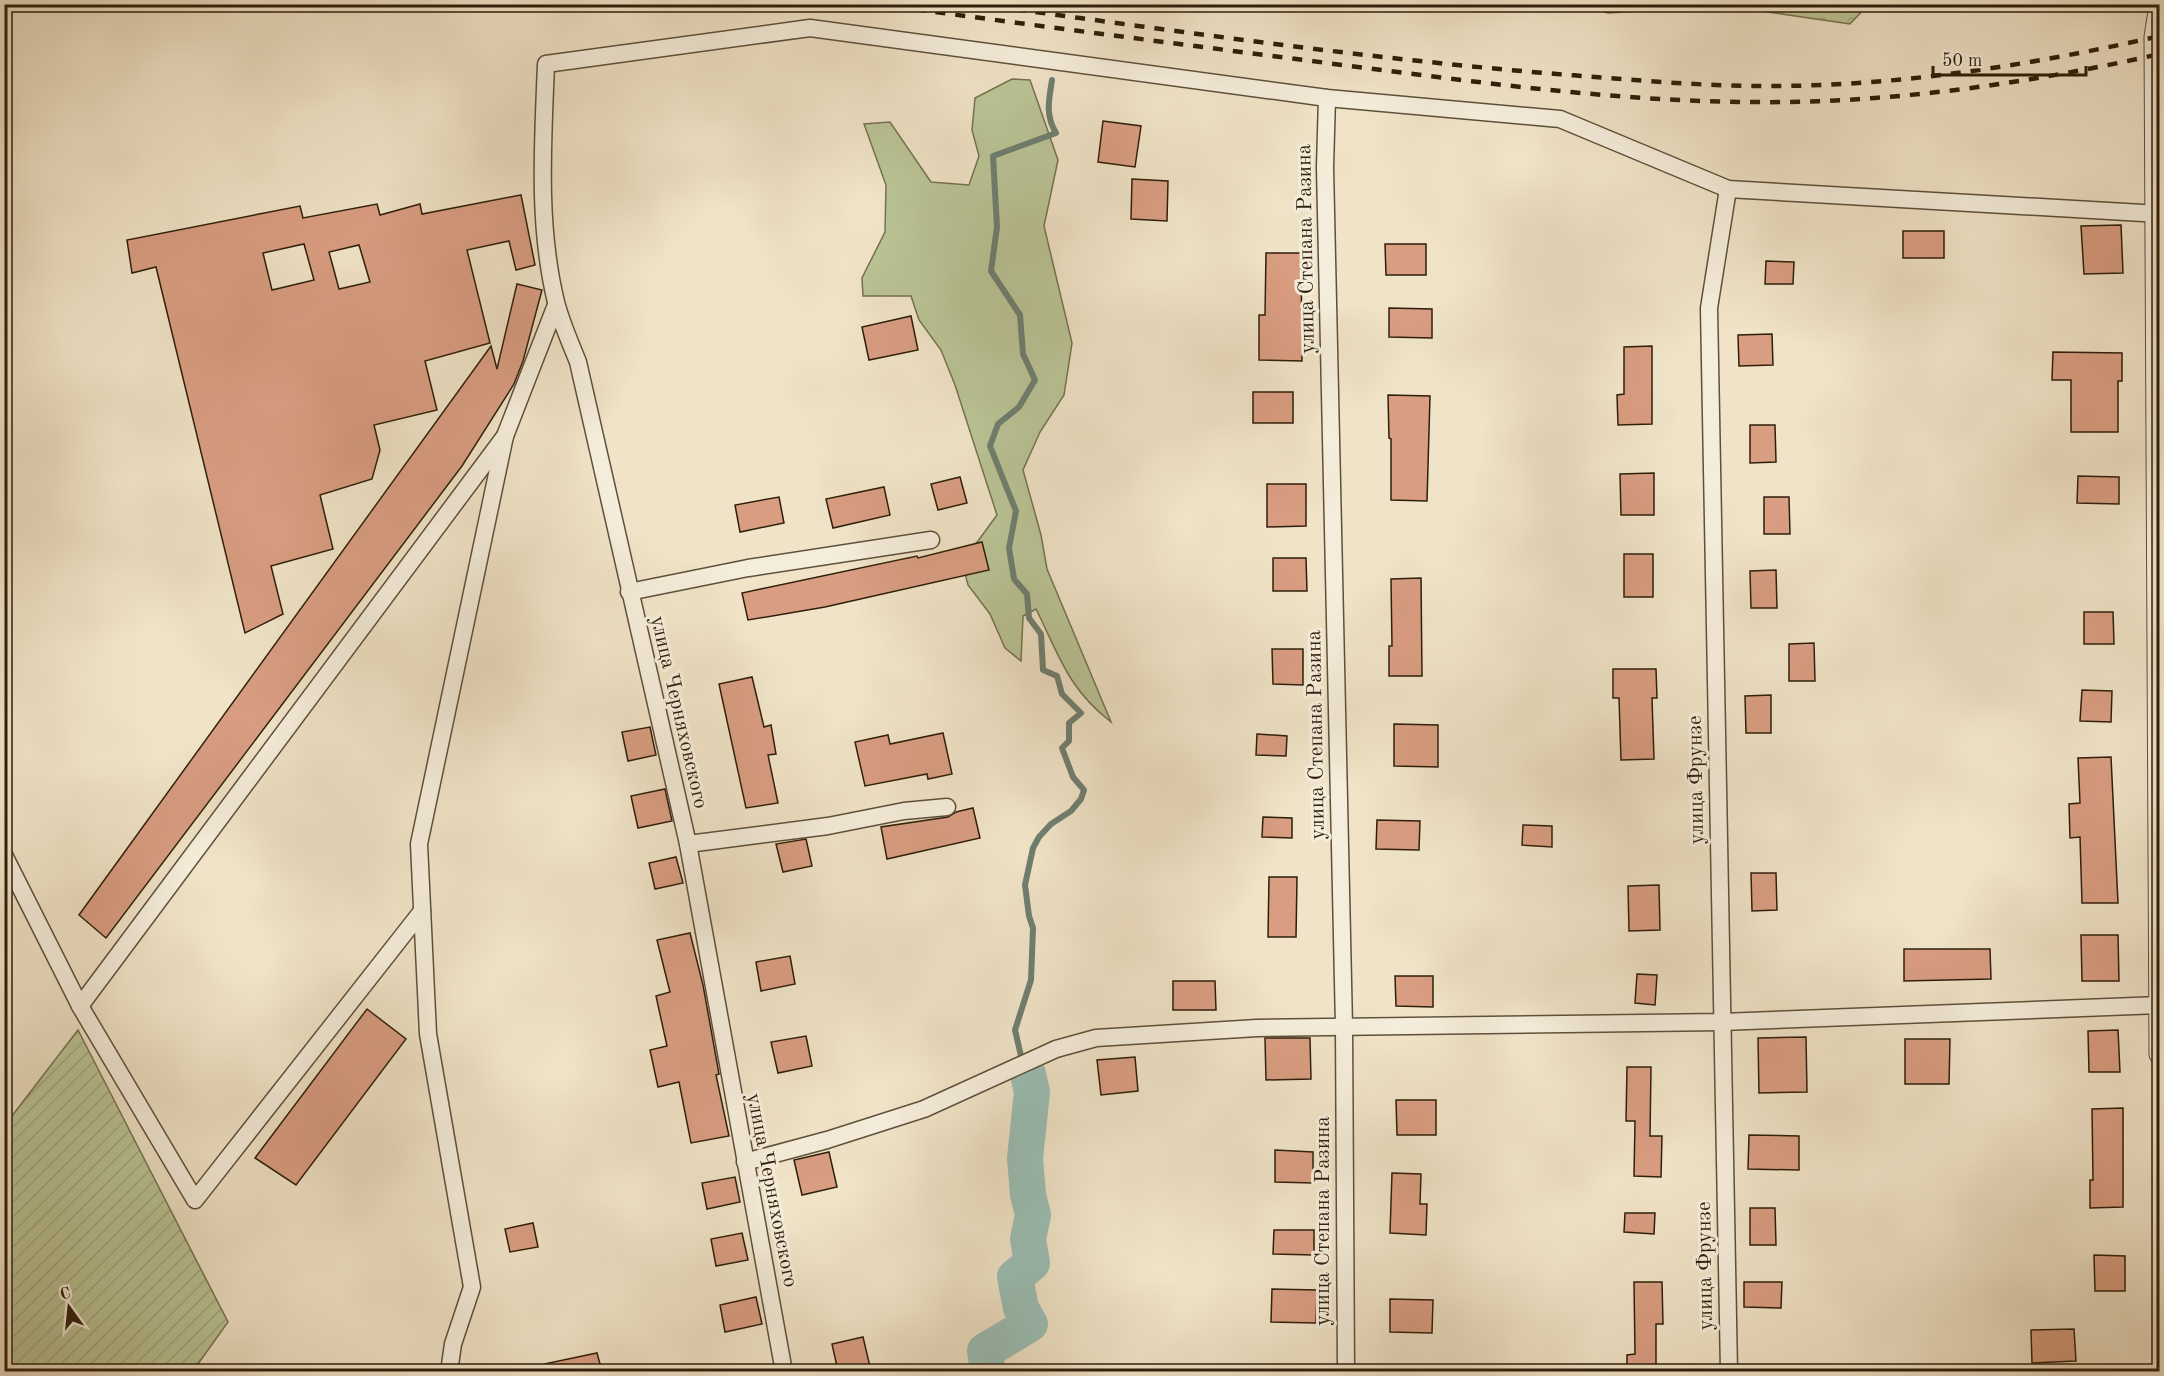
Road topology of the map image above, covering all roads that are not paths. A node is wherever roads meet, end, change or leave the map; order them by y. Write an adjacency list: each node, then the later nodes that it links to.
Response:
1 (2160, 5): 4 (street)
2 (1327, 98): 3 (street); 5 (street, улица Черняховского); 16 (street, улица Степана Разина)
3 (1728, 189): 4 (street); 15 (street, улица Фрунзе)
4 (2157, 214): 13 (street)
5 (556, 305): 6 (street); 8 (street, улица Черняховского)
6 (505, 436): 12 (street); 14 (street)
7 (932, 540): 8 (street)
8 (629, 592): 10 (street, улица Черняховского)
9 (947, 807): 10 (street)
10 (688, 844): 18 (street, улица Черняховского)
11 (4, 855): 14 (street)
12 (422, 911): 14 (street); 19 (street)
13 (2159, 1005): 15 (street); 17 (street)
14 (80, 1006)
15 (1722, 1022): 16 (street); 22 (street, улица Фрунзе)
16 (1344, 1027): 18 (street); 21 (street, улица Степана Разина)
17 (2160, 1054)
18 (745, 1162): 20 (street, улица Черняховского)
19 (449, 1371)
20 (784, 1371)
21 (1346, 1371)
22 (1729, 1371)

